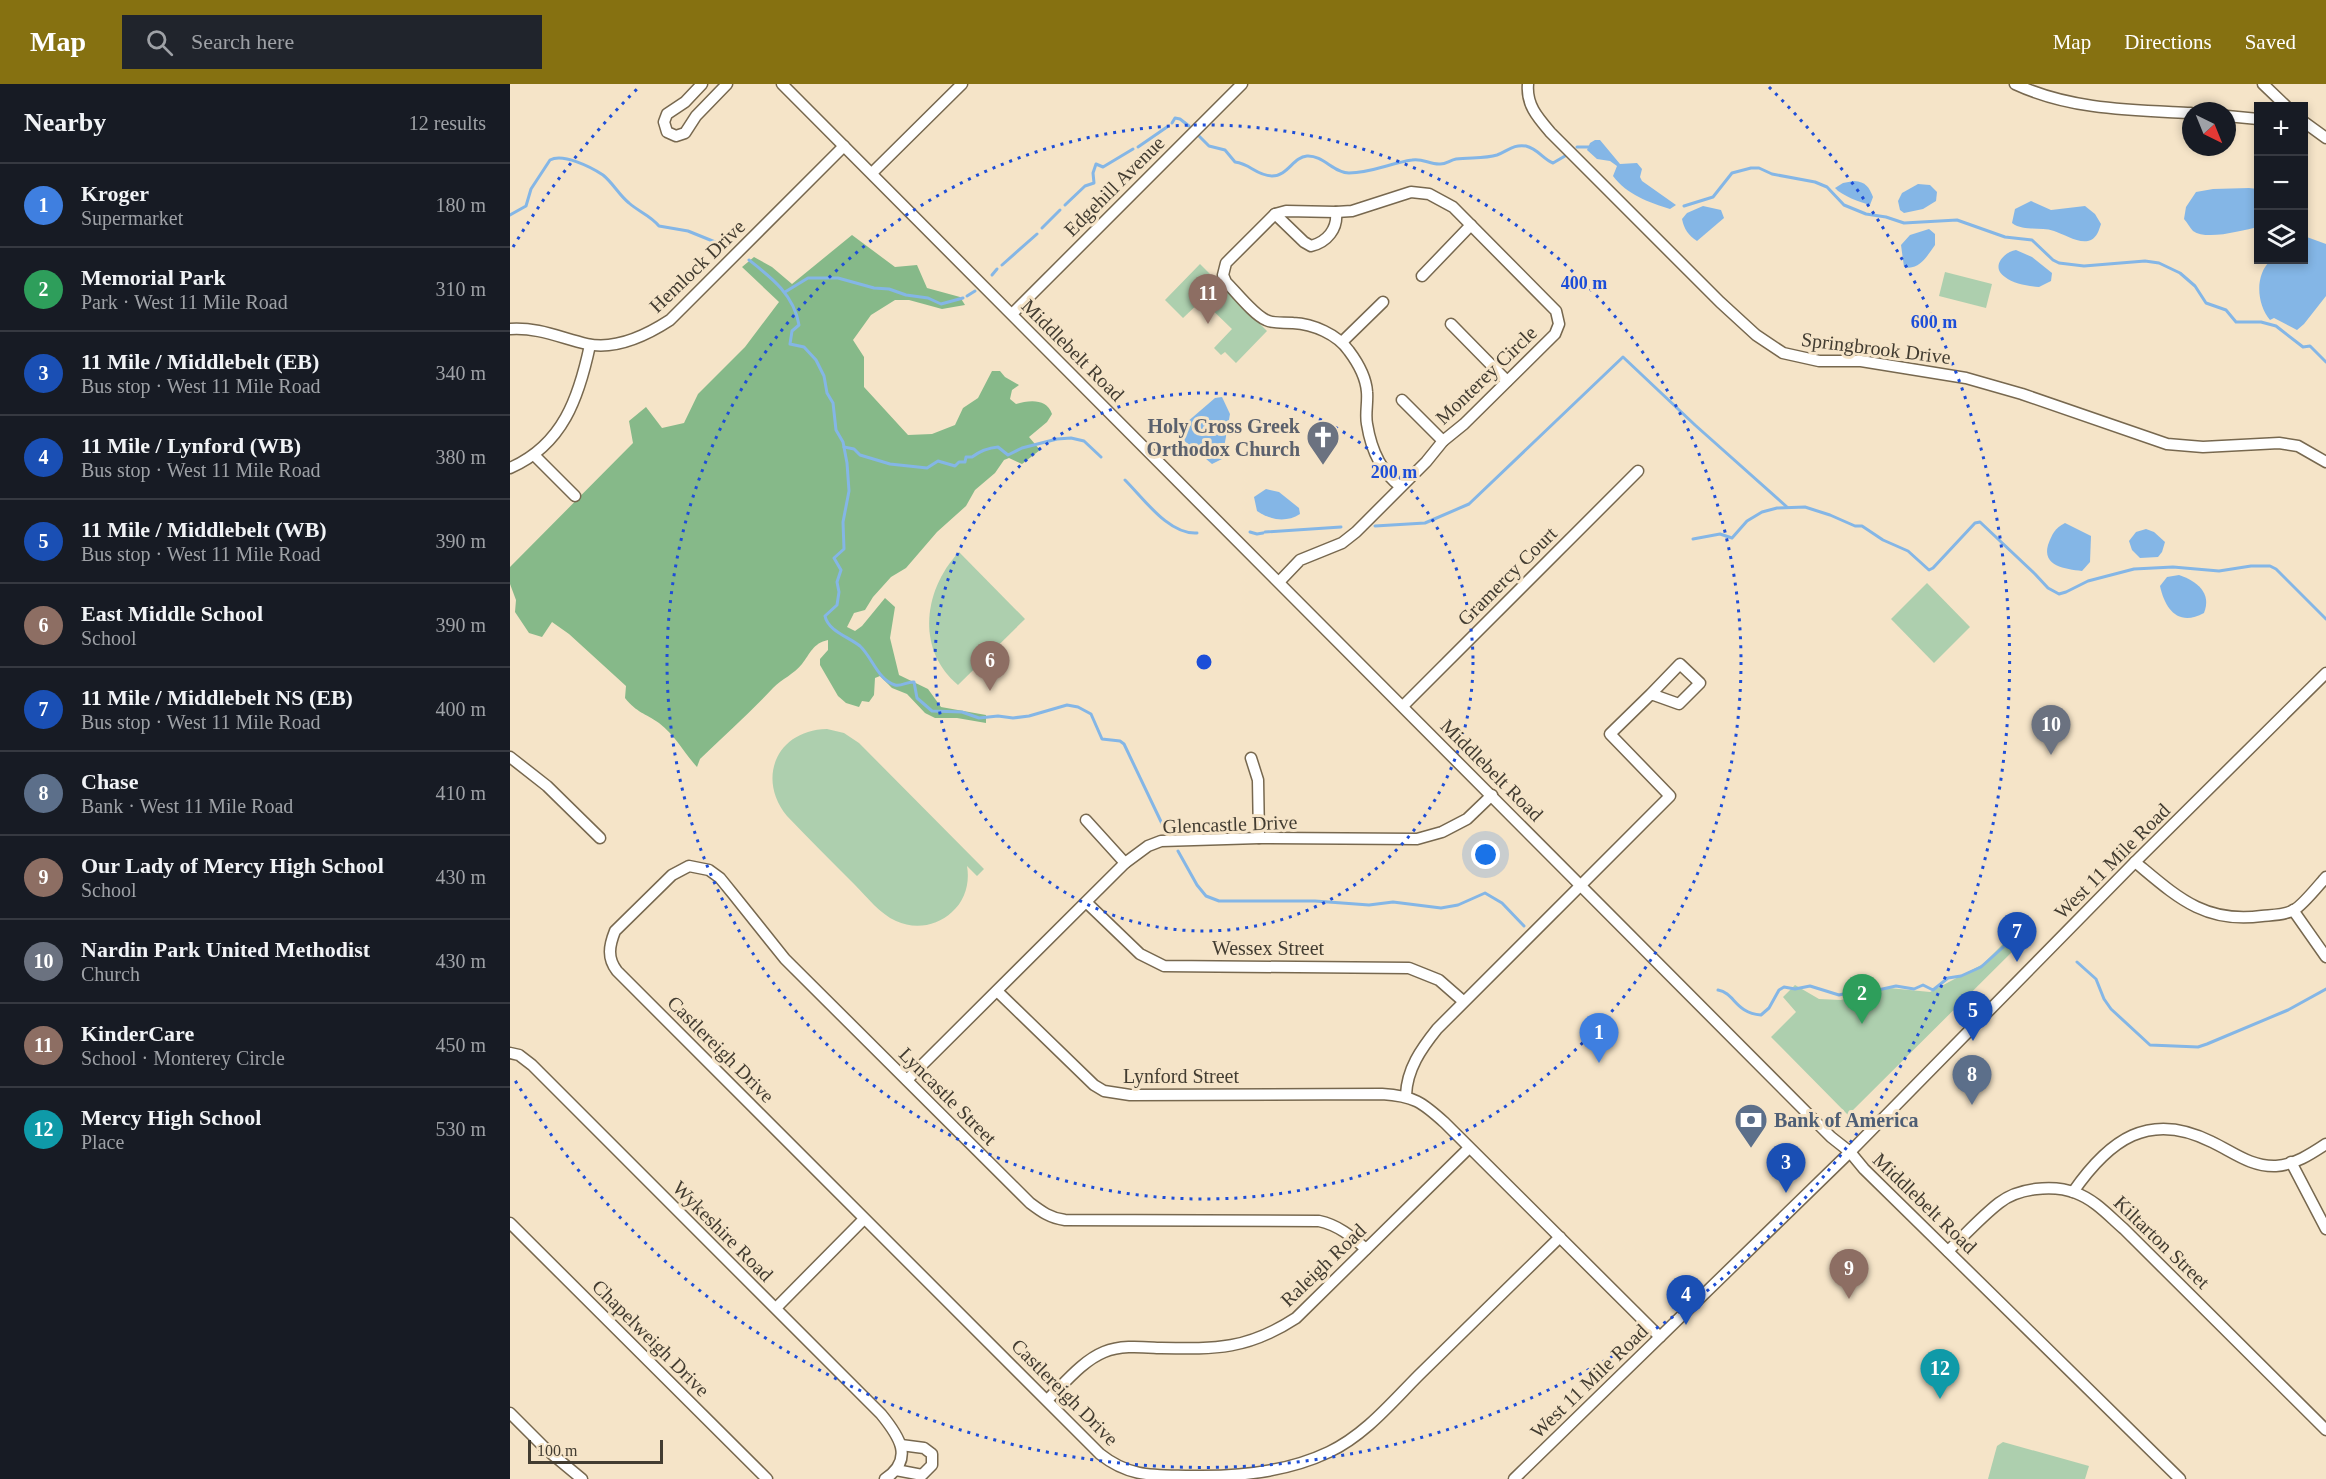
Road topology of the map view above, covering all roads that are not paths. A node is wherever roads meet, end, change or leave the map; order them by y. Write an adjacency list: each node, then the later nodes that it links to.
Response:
1 (702, 84): 2 (street)
2 (727, 84)
3 (782, 84): 16 (street, Middlebelt Road)
4 (962, 84): 17 (street)
5 (1242, 84): 23 (street, Edgehill Avenue)
6 (1528, 84): 32 (street, Springbrook Drive)
7 (2015, 84): 10 (street)
8 (2263, 84): 9 (street)
9 (2282, 102)
10 (2182, 113)
11 (2236, 117): 12 (street)
12 (2254, 119)
13 (2308, 125): 15 (street)
14 (2308, 132): 15 (street)
15 (2324, 137)
16 (844, 146): 17 (street, Middlebelt Road); 27 (street, Hemlock Drive)
17 (872, 173): 23 (street, Middlebelt Road)
18 (1336, 212): 19 (street, Monterey Circle); 19 (street); 20 (street, Monterey Circle)
19 (1275, 214): 26 (street)
20 (1471, 225): 21 (street); 28 (street, Monterey Circle)
21 (1422, 276)
22 (1383, 302): 26 (street)
23 (1012, 314): 37 (street, Middlebelt Road)
24 (1451, 324): 28 (street)
25 (510, 329): 27 (street)
26 (1342, 342): 35 (street)
27 (590, 345): 31 (street)
28 (1507, 381): 30 (street, Monterey Circle)
29 (1402, 400): 30 (street)
30 (1443, 441): 35 (street, Monterey Circle)
31 (534, 455): 33 (street); 36 (street)
32 (2326, 462)
33 (510, 468)
34 (1638, 471): 40 (street, Gramercy Court)
35 (1401, 487): 37 (street, Monterey Circle)
36 (575, 496)
37 (1279, 582): 40 (street, Middlebelt Road)
38 (2326, 674): 47 (street, West 11 Mile Road)
39 (1650, 694): 50 (street)
40 (1403, 706): 43 (street, Middlebelt Road)
41 (510, 757): 45 (street)
42 (1251, 758): 46 (street)
43 (1492, 795): 46 (street, Glencastle Drive); 50 (street, Middlebelt Road)
44 (1086, 820): 48 (street)
45 (600, 838)
46 (1259, 838): 48 (street, Glencastle Drive)
47 (2135, 862): 52 (street); 62 (street, West 11 Mile Road)
48 (1125, 863): 51 (street, Glencastle Drive)
49 (2326, 877): 52 (street)
50 (1581, 884): 56 (street); 62 (street, Middlebelt Road)
51 (1087, 903): 55 (street, Glencastle Drive); 56 (street, Wessex Street)
52 (2294, 910): 53 (street)
53 (2326, 957)
54 (612, 964): 58 (street, Lyncastle Street); 65 (street, Castlereigh Drive)
55 (997, 991): 58 (street, Glencastle Drive); 59 (street, Lynford Street)
56 (1463, 1001): 59 (street)
57 (510, 1053): 71 (street, Wykeshire Road)
58 (907, 1080): 69 (street, Lyncastle Street)
59 (1406, 1095): 61 (street)
60 (2326, 1144): 63 (street)
61 (1469, 1148): 68 (street); 69 (street, Raleigh Road)
62 (1850, 1152): 70 (street, Middlebelt Road); 72 (street, West 11 Mile Road)
63 (2291, 1162): 64 (street); 67 (street)
64 (2073, 1191): 70 (street, Kiltarton Street); 75 (street, Kiltarton Street)
65 (864, 1219): 71 (street); 73 (street, Castlereigh Drive)
66 (510, 1223): 80 (street, Chapelweigh Drive)
67 (2326, 1228)
68 (1560, 1238): 72 (street); 78 (street, Castlereigh Drive)
69 (1366, 1249): 73 (street, Raleigh Road)
70 (1948, 1251): 83 (street, Middlebelt Road)
71 (776, 1308): 76 (street, Wykeshire Road)
72 (1660, 1337): 82 (street, West 11 Mile Road)
73 (1047, 1400): 78 (street, Castlereigh Drive)
74 (510, 1413): 79 (street)
75 (2326, 1430)
76 (901, 1445): 77 (street); 77 (street)
77 (896, 1470): 81 (street)
78 (1202, 1478)
79 (582, 1479)
80 (766, 1479)
81 (885, 1479)
82 (1514, 1479)
83 (2180, 1479)

